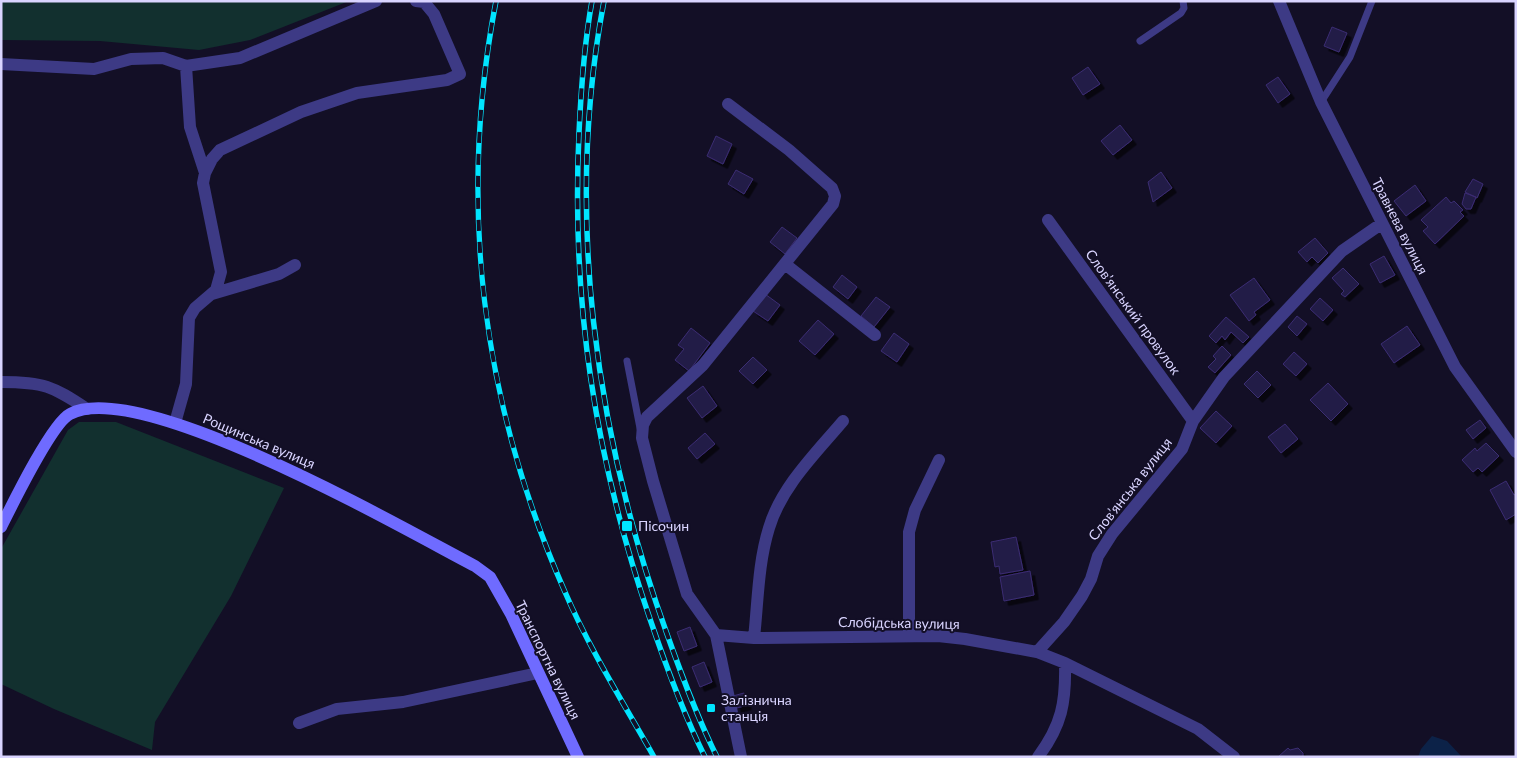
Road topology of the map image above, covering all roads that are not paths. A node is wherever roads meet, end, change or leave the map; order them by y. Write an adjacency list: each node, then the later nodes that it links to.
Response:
1 (376, 1): 8 (street)
2 (416, 1): 11 (street)
3 (1184, 1): 6 (lane)
4 (1279, 1): 9 (street, Травнева вулиця)
5 (1372, 1): 9 (lane)
6 (1140, 41)
7 (1, 64): 8 (street)
8 (186, 66): 11 (street)
9 (1321, 102): 13 (street, Травнева вулиця)
10 (728, 104): 14 (street)
11 (205, 173): 16 (street)
12 (1048, 220): 22 (street, Слов’янський провулок)
13 (1381, 224): 22 (street, Слов’янська вулиця); 25 (street, Травнева вулиця)
14 (785, 264): 17 (street); 24 (street)
15 (295, 265): 16 (street)
16 (212, 294): 23 (street)
17 (875, 335)
18 (627, 361): 24 (lane)
19 (1, 382): 20 (street)
20 (87, 409): 23 (street, Рощинська вулиця); 27 (street)
21 (843, 421): 31 (street)
22 (1194, 421): 32 (street, Слов’янська вулиця)
23 (175, 423): 28 (street, Рощинська вулиця)
24 (642, 438): 29 (street)
25 (1516, 452)
26 (939, 460): 30 (street)
27 (1, 527)
28 (490, 578): 34 (street, Транспортна вулиця)
29 (716, 635): 31 (street, Слобідська вулиця); 37 (street)
30 (908, 636): 31 (street, Слобідська вулиця); 32 (street, Слобідська вулиця)
31 (754, 638)
32 (1037, 652): 33 (street, Слобідська вулиця)
33 (1065, 663): 38 (street); 39 (street, Слобідська вулиця)
34 (538, 673): 35 (street); 36 (street, Транспортна вулиця)
35 (299, 723)
36 (578, 757)
37 (741, 757)
38 (1038, 757)
39 (1234, 757)

